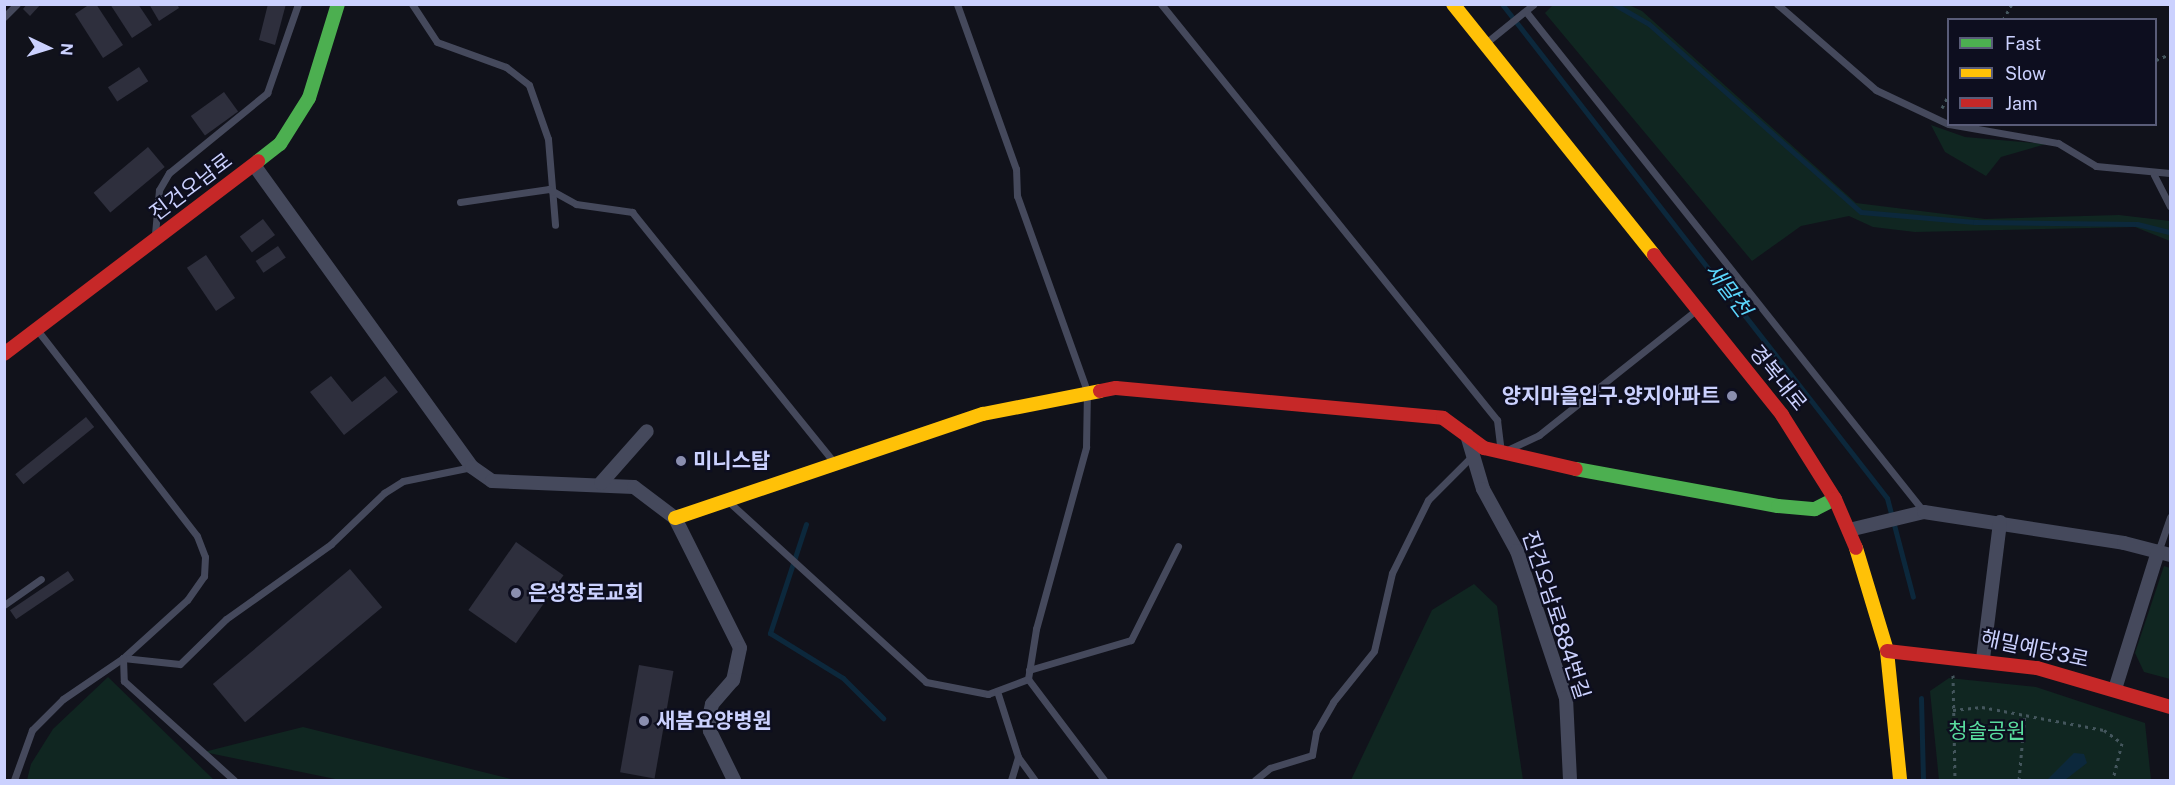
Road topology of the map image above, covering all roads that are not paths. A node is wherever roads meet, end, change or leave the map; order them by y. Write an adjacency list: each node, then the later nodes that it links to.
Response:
1 (17, 4): 11 (lane)
2 (298, 4): 22 (lane)
3 (338, 4): 15 (street, 진건오남로)
4 (412, 4): 18 (lane)
5 (957, 4): 26 (lane)
6 (1161, 4): 29 (lane)
7 (1453, 4): 12 (street, 경복대로)
8 (1534, 4): 10 (lane)
9 (1777, 4): 13 (lane)
10 (1527, 13): 12 (lane); 36 (lane)
11 (4, 17)
12 (1485, 44): 23 (street, 경복대로)
13 (1947, 123)
14 (1962, 126): 17 (lane)
15 (254, 165): 22 (street, 진건오남로); 32 (street)
16 (2170, 173): 17 (lane)
17 (2154, 175): 20 (lane)
18 (549, 189): 19 (lane); 21 (lane); 31 (lane)
19 (460, 202)
20 (2170, 206)
21 (555, 225)
22 (155, 241): 24 (street, 진건오남로)
23 (1697, 310): 29 (lane); 34 (street, 경복대로)
24 (36, 329): 25 (street, 진건오남로); 46 (lane)
25 (4, 354)
26 (1087, 391): 28 (street); 31 (street); 48 (lane)
27 (647, 431): 33 (street)
28 (1467, 435): 29 (street); 30 (street, 진건오남로884번길)
29 (1501, 453): 34 (street)
30 (1471, 457): 60 (lane); 61 (street, 진건오남로884번길)
31 (836, 465): 35 (street)
32 (472, 467): 33 (street); 46 (lane)
33 (601, 483): 38 (street)
34 (1835, 499): 40 (street, 경복대로)
35 (729, 502): 38 (street); 51 (lane)
36 (1924, 512): 39 (street); 40 (street)
37 (2170, 517): 42 (lane)
38 (675, 518): 56 (street)
39 (2000, 522): 42 (street); 47 (street)
40 (1849, 530): 45 (street, 경복대로)
41 (1178, 546): 48 (lane)
42 (2164, 554): 50 (street)
43 (41, 579): 44 (lane)
44 (4, 605)
45 (1887, 651): 47 (street, 해밀예당3로); 62 (street, 경복대로)
46 (123, 658): 54 (lane); 55 (lane)
47 (1983, 658): 50 (street, 해밀예당3로)
48 (1029, 670): 49 (lane)
49 (1028, 680): 51 (lane); 59 (lane)
50 (2115, 689): 52 (street, 해밀예당3로)
51 (997, 691): 53 (lane)
52 (2170, 707)
53 (1018, 757): 57 (lane); 58 (lane)
54 (14, 780)
55 (234, 780)
56 (734, 780)
57 (1011, 780)
58 (1035, 780)
59 (1104, 780)
60 (1255, 780)
61 (1570, 780)
62 (1900, 780)

